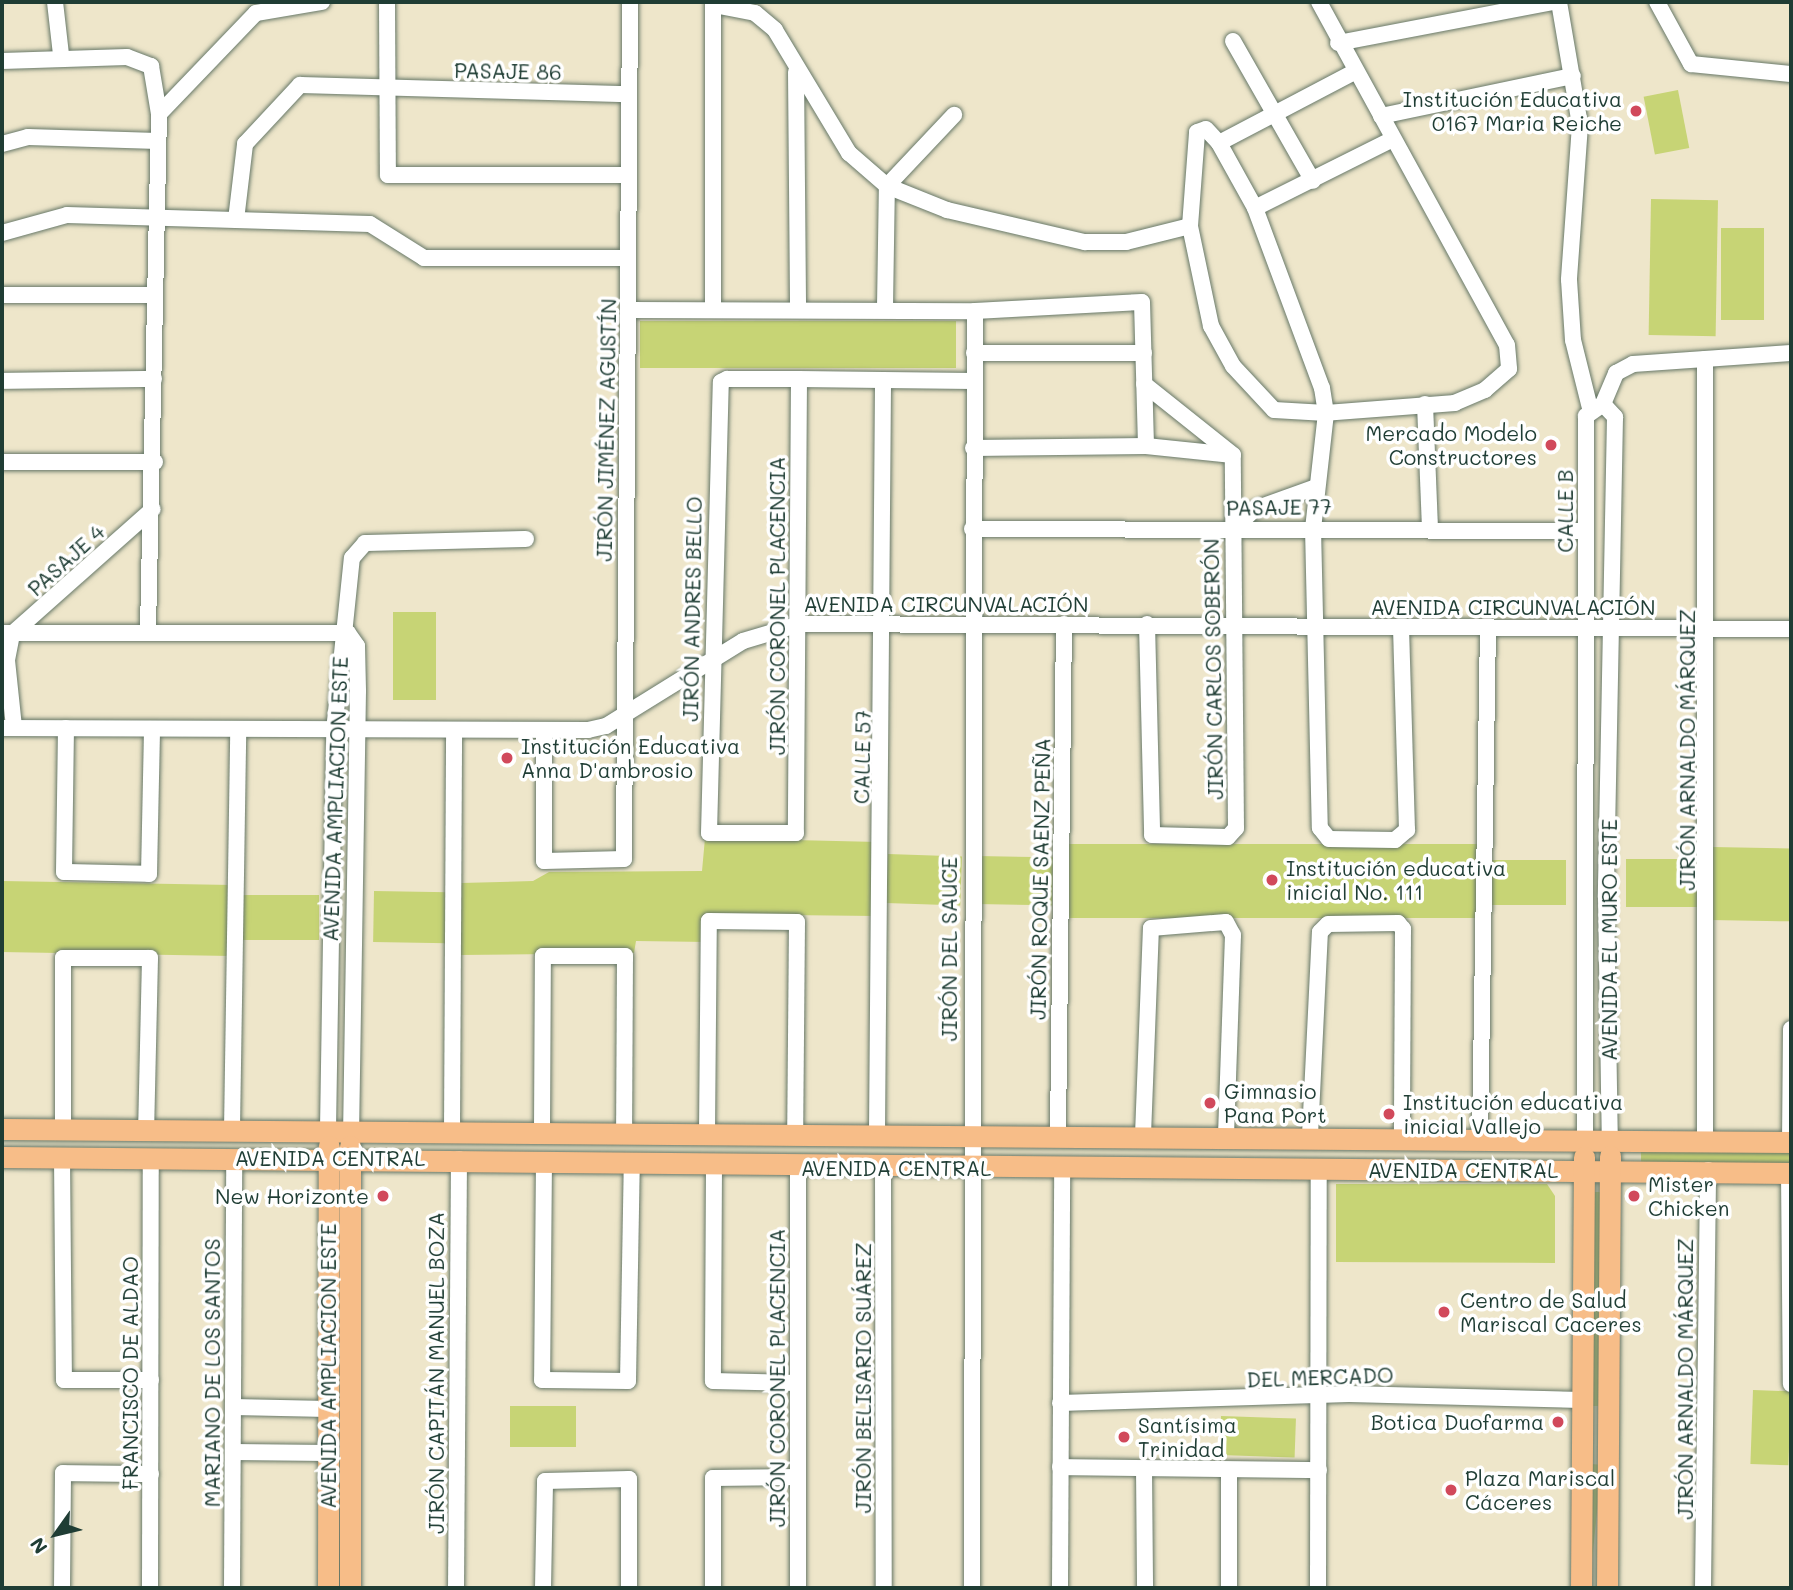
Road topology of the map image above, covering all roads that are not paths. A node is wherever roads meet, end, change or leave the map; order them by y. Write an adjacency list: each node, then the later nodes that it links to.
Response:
1 (55, 2): 12 (street)
2 (322, 2): 20 (street)
3 (387, 2): 18 (street)
4 (631, 2): 19 (street, JIRÓN JIMÉNEZ AGUSTÍN)
5 (1319, 2): 11 (street)
6 (1552, 2): 11 (street)
7 (1559, 2): 17 (street)
8 (1657, 2): 16 (street)
9 (714, 3): 14 (street); 41 (street)
10 (1233, 41): 21 (street)
11 (1338, 43): 15 (street)
12 (61, 55): 13 (street); 20 (street)
13 (2, 61)
14 (796, 68): 30 (street); 39 (street)
15 (1354, 72): 21 (street); 23 (street)
16 (1791, 74)
17 (1573, 76): 23 (street); 55 (street)
18 (386, 89): 19 (street, PASAJE 86); 28 (street); 33 (street, PASAJE 86)
19 (629, 94): 28 (street, JIRÓN JIMÉNEZ AGUSTÍN)
20 (159, 114): 25 (street)
21 (1275, 114): 26 (street); 29 (street)
22 (954, 115): 30 (street)
23 (1381, 116): 24 (street)
24 (1393, 139): 29 (street); 54 (street)
25 (158, 141): 27 (street); 32 (street)
26 (1219, 142): 31 (street); 34 (street)
27 (2, 144)
28 (628, 175): 36 (street, JIRÓN JIMÉNEZ AGUSTÍN)
29 (1313, 181): 31 (street)
30 (887, 186): 34 (street); 40 (street)
31 (1255, 208): 56 (street)
32 (156, 218): 33 (street); 35 (street); 38 (street)
33 (236, 220): 36 (street)
34 (1190, 226): 56 (street)
35 (2, 233)
36 (628, 258): 42 (street, JIRÓN JIMÉNEZ AGUSTÍN)
37 (2, 295): 38 (street)
38 (154, 295): 48 (street)
39 (798, 307): 40 (street); 41 (street)
40 (885, 307): 43 (street)
41 (713, 308): 42 (street)
42 (628, 310): 87 (street, JIRÓN JIMÉNEZ AGUSTÍN)
43 (975, 311): 44 (street); 45 (street, JIRÓN DEL SAUCE)
44 (1144, 352): 45 (street); 53 (street)
45 (974, 353): 52 (street, JIRÓN DEL SAUCE)
46 (1791, 353): 47 (street, CALLE B)
47 (1705, 359): 55 (street, CALLE B); 81 (street, JIRÓN ARNALDO MÁRQUEZ)
48 (154, 379): 51 (street); 60 (street)
49 (799, 379): 50 (street); 71 (street, JIRÓN CORONEL PLACENCIA); 86 (street, JIRÓN ANDRES BELLO)
50 (883, 380): 52 (street); 70 (street, CALLE 57)
51 (2, 381)
52 (973, 381): 58 (street, JIRÓN DEL SAUCE)
53 (1144, 384): 57 (street); 59 (street)
54 (1425, 404): 56 (street); 64 (street)
55 (1596, 406): 68 (street, CALLE B); 80 (street)
56 (1326, 412): 62 (street)
57 (1146, 446): 58 (street); 59 (street)
58 (973, 448): 65 (street, JIRÓN DEL SAUCE)
59 (1233, 455): 67 (street, JIRÓN CARLOS SOBERÓN)
60 (155, 462): 61 (street); 63 (street)
61 (2, 463)
62 (1316, 487): 66 (street); 67 (street)
63 (153, 509): 83 (street); 84 (street, PASAJE 4)
64 (1430, 526): 66 (street, PASAJE 77); 68 (street, PASAJE 77)
65 (972, 528): 67 (street, PASAJE 77); 72 (street, JIRÓN DEL SAUCE)
66 (1313, 528): 67 (street, PASAJE 77); 76 (street)
67 (1233, 529): 75 (street, JIRÓN CARLOS SOBERÓN)
68 (1586, 531): 79 (street, CALLE B)
69 (526, 539): 85 (street)
70 (885, 623): 71 (street, AVENIDA CIRCUNVALACIÓN); 72 (street, AVENIDA CIRCUNVALACIÓN); 111 (street, CALLE 57)
71 (800, 624): 86 (street, AVENIDA CIRCUNVALACIÓN); 96 (street, JIRÓN CORONEL PLACENCIA)
72 (971, 624): 73 (street, AVENIDA CIRCUNVALACIÓN); 112 (street, JIRÓN DEL SAUCE)
73 (1064, 624): 74 (street, AVENIDA CIRCUNVALACIÓN); 113 (street, JIRÓN ROQUE SAENZ PEÑA)
74 (1147, 624): 75 (street, AVENIDA CIRCUNVALACIÓN); 75 (street, JIRÓN CARLOS SOBERÓN)
75 (1233, 625): 76 (street, AVENIDA CIRCUNVALACIÓN)
76 (1318, 626): 77 (street, AVENIDA CIRCUNVALACIÓN); 77 (street)
77 (1401, 627): 78 (street, AVENIDA CIRCUNVALACIÓN)
78 (1488, 628): 79 (street, AVENIDA CIRCUNVALACIÓN); 118 (street)
79 (1588, 628): 80 (street, AVENIDA CIRCUNVALACIÓN); 97 (street, AVENIDA EL MURO ESTE)
80 (1614, 628): 81 (street, AVENIDA CIRCUNVALACIÓN); 98 (street, AVENIDA EL MURO ESTE)
81 (1709, 629): 82 (street, AVENIDA CIRCUNVALACIÓN); 121 (street, JIRÓN ARNALDO MÁRQUEZ)
82 (1791, 629)
83 (148, 631): 84 (street); 85 (street)
84 (7, 634): 88 (street)
85 (348, 634): 92 (street, AVENIDA AMPLIACION ESTE); 93 (street, AVENIDA AMPLIACION ESTE)
86 (712, 659): 87 (street, AVENIDA CIRCUNVALACIÓN); 96 (street, JIRÓN ANDRES BELLO)
87 (624, 716): 94 (street, AVENIDA CIRCUNVALACIÓN); 94 (street, JIRÓN JIMÉNEZ AGUSTÍN)
88 (8, 728): 89 (street, AVENIDA CIRCUNVALACIÓN)
89 (65, 728): 90 (street, AVENIDA CIRCUNVALACIÓN); 90 (street)
90 (152, 729): 91 (street, AVENIDA CIRCUNVALACIÓN)
91 (238, 730): 92 (street, AVENIDA CIRCUNVALACIÓN); 101 (street)
92 (334, 731): 93 (street, AVENIDA CIRCUNVALACIÓN); 105 (street, AVENIDA AMPLIACION ESTE)
93 (358, 731): 95 (street, AVENIDA CIRCUNVALACIÓN); 106 (street, AVENIDA AMPLIACION ESTE)
94 (544, 731): 95 (street, AVENIDA CIRCUNVALACIÓN)
95 (454, 732): 107 (street)
96 (709, 833)
97 (1584, 885): 98 (street); 119 (street, AVENIDA EL MURO ESTE)
98 (1606, 886): 120 (street, AVENIDA EL MURO ESTE)
99 (1791, 1029): 122 (street)
100 (2, 1129): 103 (main road, AVENIDA CENTRAL)
101 (232, 1129): 104 (main road, AVENIDA CENTRAL); 105 (main road, AVENIDA CENTRAL)
102 (542, 1129): 107 (main road, AVENIDA CENTRAL); 108 (main road, AVENIDA CENTRAL); 108 (street)
103 (63, 1130): 104 (main road, AVENIDA CENTRAL); 104 (street)
104 (146, 1130)
105 (328, 1130): 106 (main road, AVENIDA CENTRAL); 127 (main road, AVENIDA AMPLIACION ESTE)
106 (351, 1130): 107 (main road, AVENIDA CENTRAL); 127 (main road, AVENIDA AMPLIACION ESTE)
107 (452, 1130)
108 (624, 1132): 109 (main road, AVENIDA CENTRAL)
109 (707, 1132): 110 (main road, AVENIDA CENTRAL); 110 (street)
110 (794, 1132): 111 (main road, AVENIDA CENTRAL)
111 (877, 1133): 112 (main road, AVENIDA CENTRAL)
112 (970, 1134): 113 (main road, AVENIDA CENTRAL); 134 (street, JIRÓN DEL SAUCE)
113 (1058, 1134): 114 (main road, AVENIDA CENTRAL)
114 (1143, 1135): 115 (main road, AVENIDA CENTRAL); 115 (street)
115 (1226, 1135): 116 (main road, AVENIDA CENTRAL)
116 (1310, 1135): 117 (main road, AVENIDA CENTRAL); 117 (street)
117 (1402, 1135): 118 (main road, AVENIDA CENTRAL)
118 (1480, 1136): 119 (main road, AVENIDA CENTRAL)
119 (1585, 1140): 120 (main road, AVENIDA CENTRAL); 136 (main road, AVENIDA EL MURO ESTE)
120 (1610, 1141): 121 (main road, AVENIDA CENTRAL); 137 (main road, AVENIDA EL MURO ESTE)
121 (1705, 1141): 122 (main road, AVENIDA CENTRAL)
122 (1790, 1142)
123 (2, 1157): 124 (main road, AVENIDA CENTRAL)
124 (62, 1157): 125 (main road, AVENIDA CENTRAL); 141 (street)
125 (151, 1158): 126 (main road, AVENIDA CENTRAL); 141 (street, FRANCISCO DE ALDAO)
126 (234, 1158): 127 (main road, AVENIDA CENTRAL); 147 (street, MARIANO DE LOS SANTOS)
127 (339, 1158): 128 (main road, AVENIDA CENTRAL); 148 (main road, AVENIDA AMPLIACION ESTE); 163 (main road, AVENIDA AMPLIACION ESTE)
128 (459, 1158): 129 (main road, AVENIDA CENTRAL); 164 (street, JIRÓN CAPITÁN MANUEL BOZA)
129 (544, 1160): 130 (main road, AVENIDA CENTRAL); 130 (street)
130 (632, 1161): 131 (main road, AVENIDA CENTRAL)
131 (714, 1166): 133 (main road, AVENIDA CENTRAL); 142 (street)
132 (883, 1167): 133 (main road, AVENIDA CENTRAL); 134 (main road, AVENIDA CENTRAL); 169 (street, JIRÓN BELISARIO SUÁREZ)
133 (798, 1168): 142 (street, JIRÓN CORONEL PLACENCIA)
134 (970, 1168): 135 (main road, AVENIDA CENTRAL); 170 (street, JIRÓN DEL SAUCE)
135 (1062, 1170): 139 (main road, AVENIDA CENTRAL); 146 (street)
136 (1584, 1170): 137 (main road, AVENIDA CENTRAL); 139 (main road, AVENIDA CENTRAL); 145 (main road, AVENIDA EL MURO ESTE)
137 (1610, 1170): 138 (main road, AVENIDA CENTRAL); 150 (main road, AVENIDA EL MURO ESTE)
138 (1707, 1170): 140 (main road, AVENIDA CENTRAL); 177 (street, JIRÓN ARNALDO MÁRQUEZ)
139 (1319, 1171): 144 (street)
140 (1790, 1173): 143 (street)
141 (151, 1380): 157 (street, FRANCISCO DE ALDAO)
142 (797, 1383): 158 (street, JIRÓN CORONEL PLACENCIA)
143 (1791, 1384)
144 (1321, 1399): 145 (street, DEL MERCADO); 146 (street, DEL MERCADO); 156 (street)
145 (1581, 1400): 149 (main road, AVENIDA EL MURO ESTE)
146 (1060, 1403): 153 (street)
147 (233, 1407): 148 (street); 151 (street, MARIANO DE LOS SANTOS)
148 (328, 1409): 152 (main road, AVENIDA AMPLIACION ESTE)
149 (1582, 1436): 150 (main road); 175 (main road, AVENIDA EL MURO ESTE)
150 (1608, 1437): 176 (main road, AVENIDA EL MURO ESTE)
151 (233, 1452): 152 (street); 161 (street, MARIANO DE LOS SANTOS)
152 (328, 1453): 162 (main road, AVENIDA AMPLIACION ESTE)
153 (1060, 1467): 154 (street); 171 (street)
154 (1144, 1468): 155 (street); 172 (street)
155 (1229, 1470): 156 (street); 173 (street)
156 (1319, 1470): 174 (street)
157 (151, 1474): 159 (street); 160 (street, FRANCISCO DE ALDAO)
158 (798, 1477): 167 (street); 168 (street, JIRÓN CORONEL PLACENCIA)
159 (62, 1588)
160 (150, 1588)
161 (232, 1588)
162 (328, 1588)
163 (350, 1588)
164 (456, 1588)
165 (543, 1588): 166 (street)
166 (629, 1588)
167 (713, 1588)
168 (798, 1588)
169 (884, 1588)
170 (972, 1588)
171 (1060, 1588)
172 (1145, 1588)
173 (1229, 1588)
174 (1318, 1588)
175 (1581, 1588)
176 (1607, 1588)
177 (1703, 1588)

